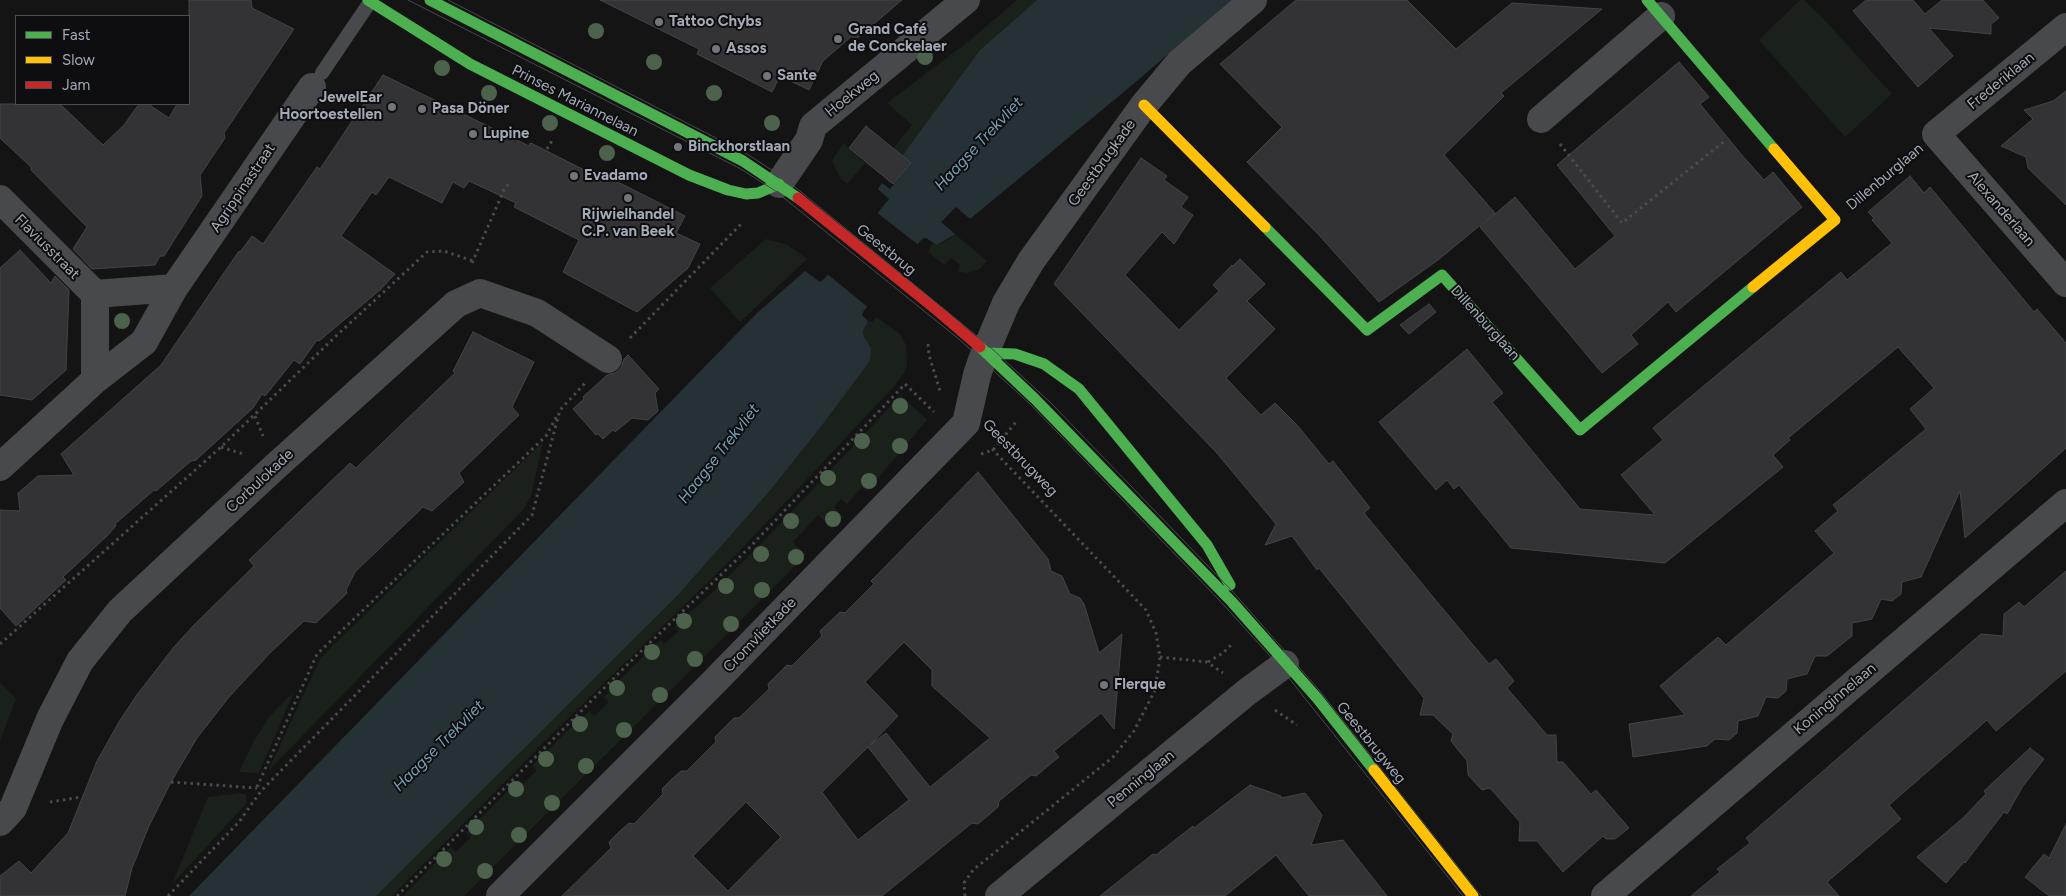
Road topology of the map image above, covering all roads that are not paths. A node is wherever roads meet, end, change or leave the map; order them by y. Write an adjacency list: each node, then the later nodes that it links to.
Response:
1 (430, 0): 11 (street, Prinses Mariannelaan)
2 (966, 0): 11 (street, Hoekweg)
3 (1253, 0): 8 (street, Geestbrugkade)
4 (370, 1): 7 (lane, Agrippinastraat); 11 (street, Prinses Mariannelaan)
5 (1654, 8): 8 (street, Dillenburglaan); 9 (street, Dillenburglaan)
6 (2066, 27): 10 (street, Frederiklaan)
7 (317, 80): 15 (street, Agrippinastraat)
8 (1144, 106): 18 (street, Geestbrugkade)
9 (1541, 119)
10 (1936, 134): 14 (street, Alexanderlaan)
11 (779, 184): 13 (street, Prinses Mariannelaan)
12 (0, 199): 16 (street, Flaviusstraat)
13 (835, 228): 17 (street, Geestbrug)
14 (2066, 283)
15 (174, 288): 16 (street); 20 (street, Agrippinastraat)
16 (95, 294): 20 (street)
17 (918, 295): 18 (street, Geestbrugweg)
18 (986, 353): 23 (street, Geestbrugweg); 23 (street, Geestbrugweg); 26 (street, Cromvlietkade)
19 (608, 359): 25 (street, Corbulokade)
20 (94, 380): 21 (street, Agrippinastraat)
21 (0, 467)
22 (2066, 503): 29 (street, Koninginnelaan)
23 (1241, 612): 24 (street, Geestbrugweg)
24 (1285, 664): 27 (street, Penninglaan); 28 (street, Geestbrugweg)
25 (0, 822)
26 (500, 896)
27 (999, 896)
28 (1473, 896)
29 (1605, 896)

